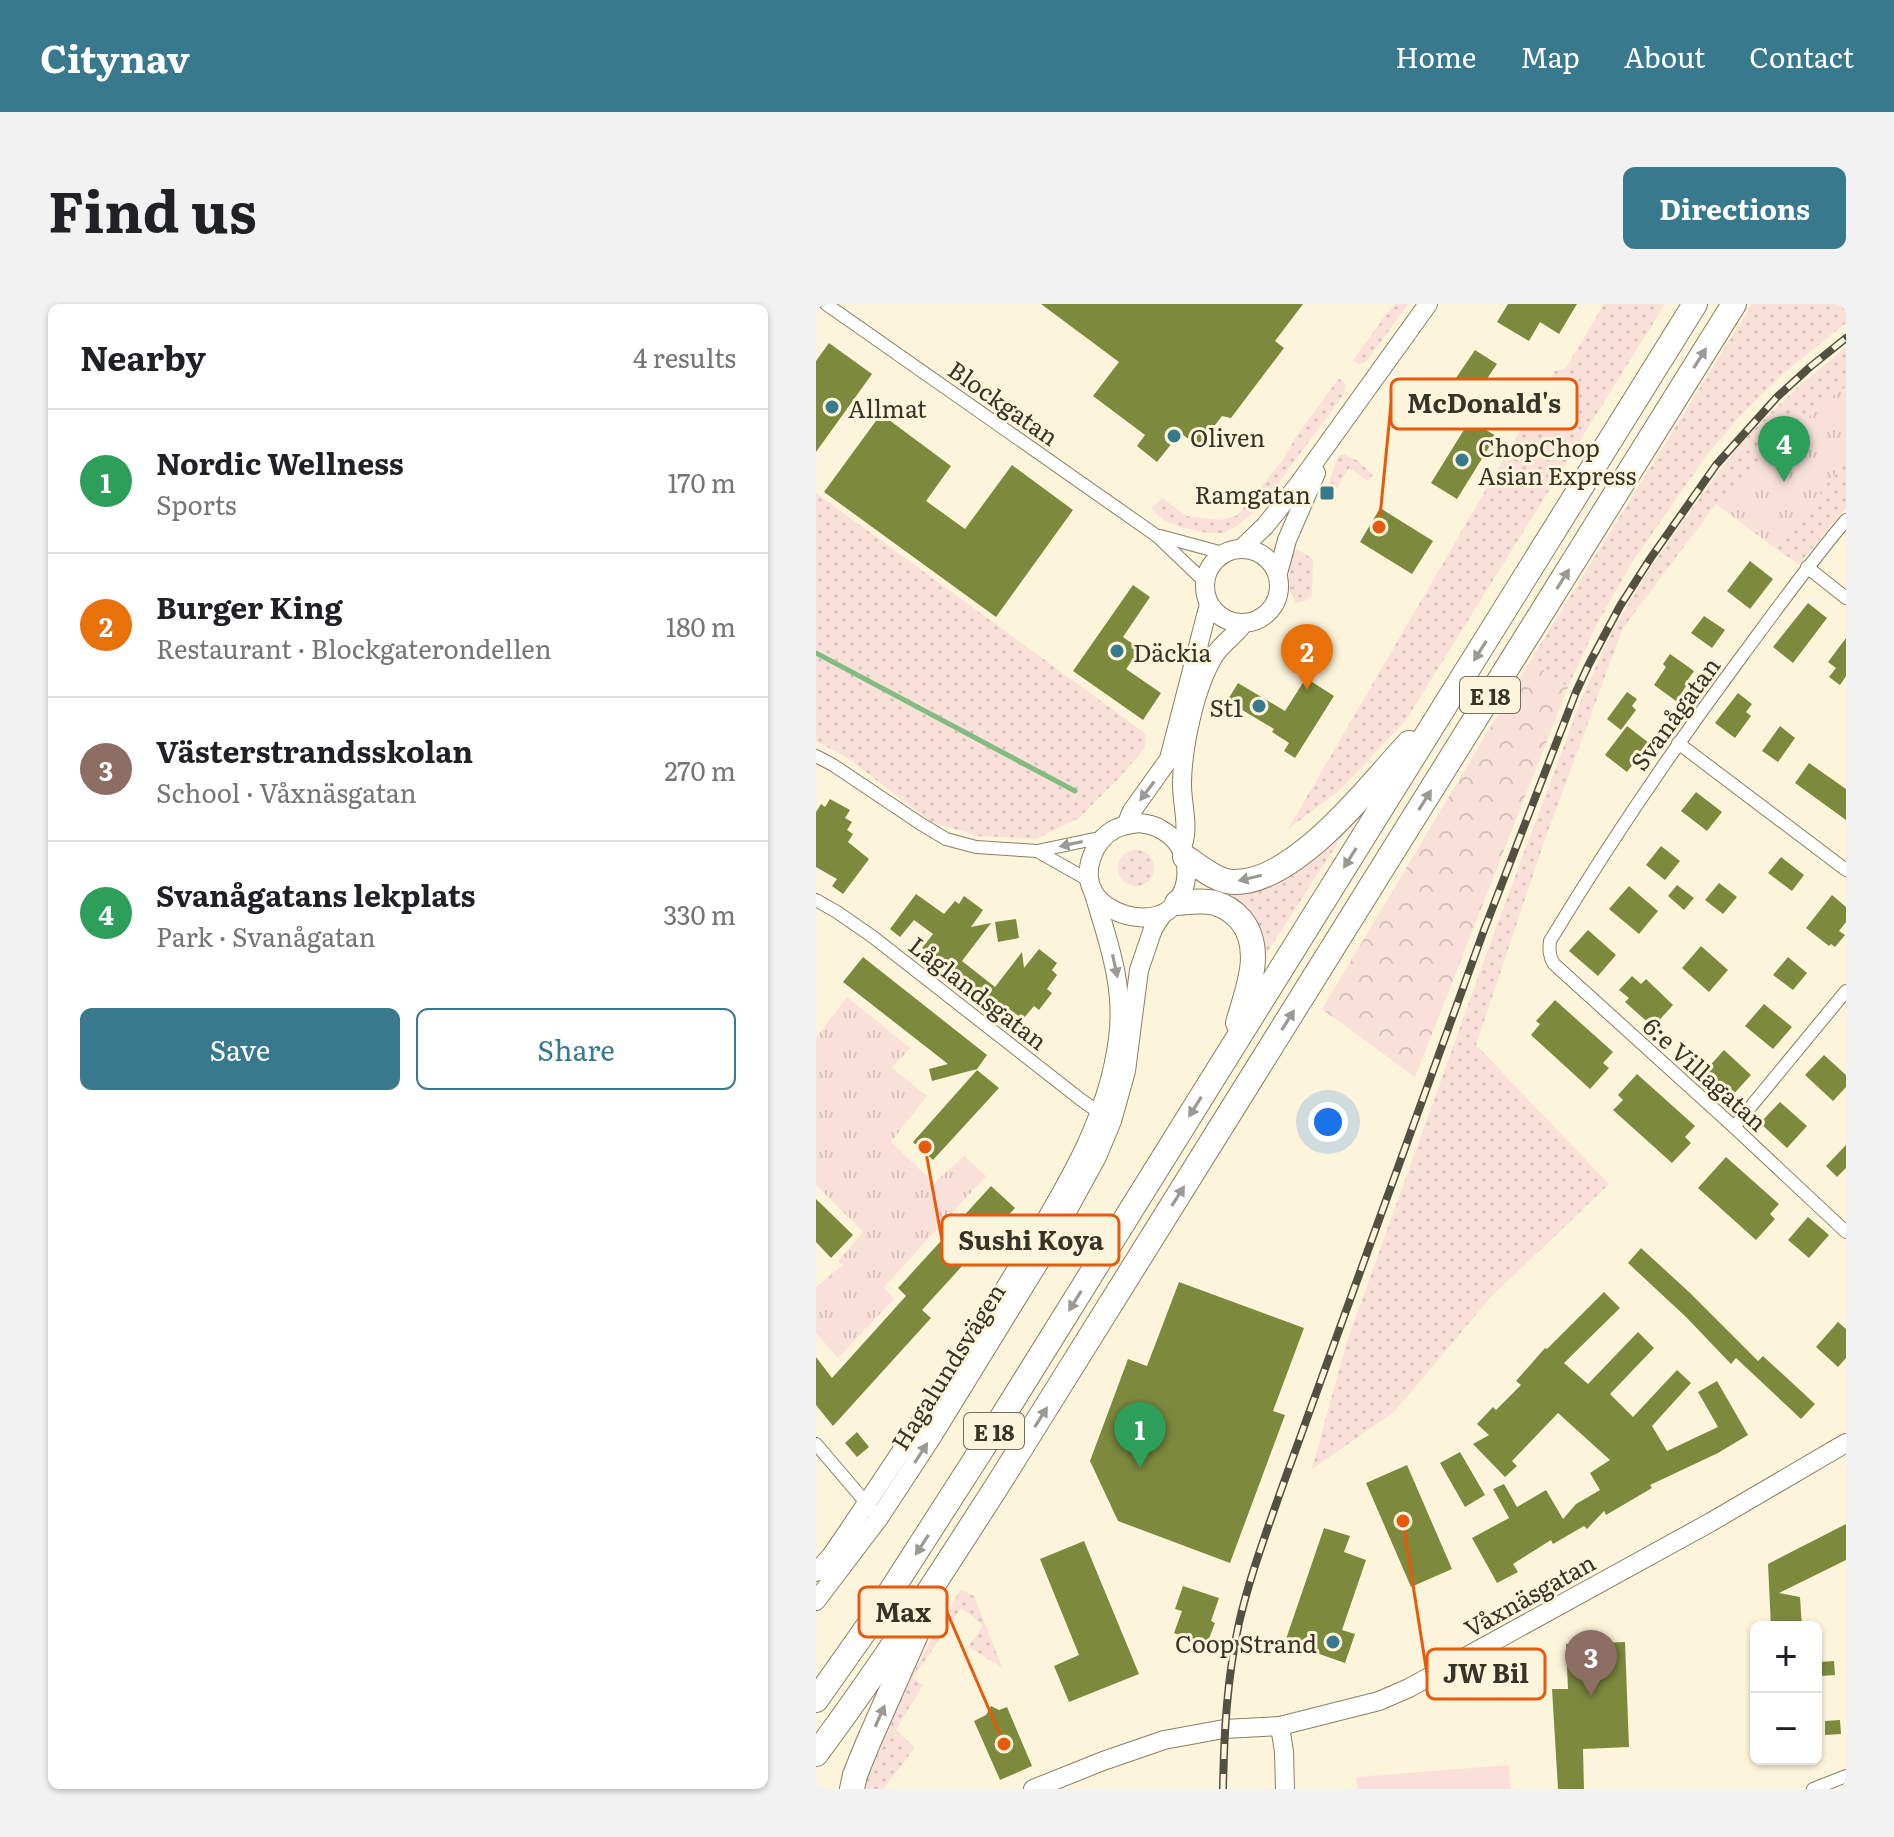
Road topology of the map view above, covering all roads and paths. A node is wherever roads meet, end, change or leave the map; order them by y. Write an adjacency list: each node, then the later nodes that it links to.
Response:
1 (826, 304): 7 (street, Blockgatan)
2 (1428, 304): 5 (street)
3 (1695, 304): 16 (highway, E 18, one-way to 16)
4 (1734, 304): 36 (highway, E 18, one-way to 4)
5 (1330, 441): 8 (street); 11 (street)
6 (1846, 520): 10 (street, Svanågatan)
7 (1157, 536): 9 (street, Blockgatan); 12 (street, Blockgatan)
8 (1242, 548): 9 (street); 11 (street)
9 (1223, 553): 12 (street)
10 (1807, 567): 13 (street); 17 (street, Svanågatan)
11 (1278, 573): 15 (street)
12 (1205, 582): 14 (street)
13 (1846, 598)
14 (1209, 604): 15 (street); 19 (street, one-way to 19)
15 (1243, 624): 22 (street, Hagalundsvägen)
16 (1451, 697): 22 (highway, one-way to 22); 29 (highway, E 18, one-way to 29)
17 (1678, 743): 23 (street); 27 (street, Svanågatan)
18 (816, 756): 21 (street)
19 (1126, 825): 20 (street); 22 (street)
20 (1104, 837): 21 (street, one-way to 21); 24 (street)
21 (1037, 851): 24 (street)
22 (1183, 853): 26 (street, Hagalundsvägen)
23 (1846, 870)
24 (1091, 886): 26 (street); 30 (street, Hagalundsvägen, one-way to 30)
25 (816, 900): 30 (street, Låglandsgatan)
26 (1169, 909): 29 (highway); 30 (street, Hagalundsvägen)
27 (1550, 941): 31 (street, 6:e Villagatan)
28 (1846, 991): 31 (street)
29 (1230, 1050): 39 (highway, E 18, one-way to 39)
30 (1106, 1117): 35 (street, Hagalundsvägen)
31 (1734, 1127): 32 (street, 6:e Villagatan)
32 (1846, 1232)
33 (1846, 1443): 40 (street, Våxnäsgatan)
34 (816, 1444): 35 (street)
35 (872, 1511): 37 (street, Hagalundsvägen); 38 (street, Hagalundsvägen)
36 (950, 1559): 41 (highway, E 18); 43 (highway, one-way to 36)
37 (816, 1572)
38 (816, 1601)
39 (816, 1700)
40 (1280, 1726): 44 (street, Våxnäsgatan); 45 (street)
41 (816, 1754)
42 (1846, 1776): 46 (street)
43 (852, 1789)
44 (1033, 1789)
45 (1285, 1789)
46 (1813, 1789)

